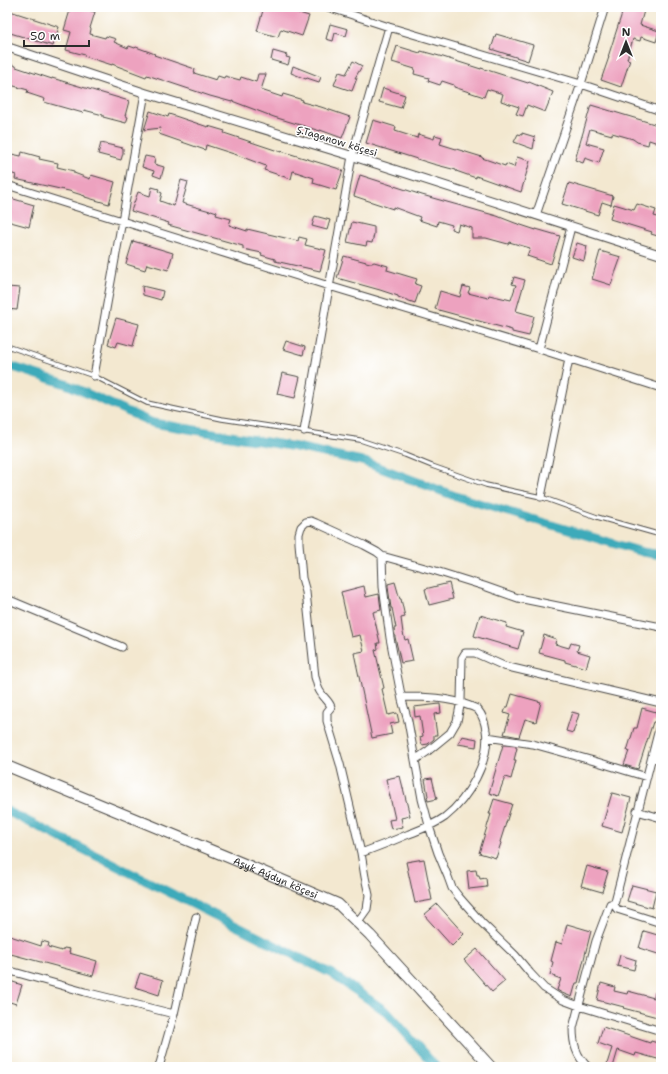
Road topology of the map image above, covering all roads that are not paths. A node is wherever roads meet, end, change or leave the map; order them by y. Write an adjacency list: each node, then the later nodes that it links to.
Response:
1 (328, 7): 3 (street)
2 (605, 7): 5 (street)
3 (389, 27): 5 (street); 8 (street)
4 (7, 47): 6 (street, Ş.Taganow köçesi)
5 (581, 84): 7 (street); 10 (street)
6 (145, 92): 8 (street, Ş.Taganow köçesi); 11 (street)
7 (661, 111)
8 (352, 156): 10 (street, Ş.Taganow köçesi); 14 (street)
9 (7, 185): 11 (street)
10 (536, 215): 12 (street, Ş.Taganow köçesi)
11 (122, 221): 14 (street); 18 (street)
12 (571, 227): 13 (street, Ş.Taganow köçesi); 16 (street)
13 (661, 255)
14 (329, 286): 16 (street); 20 (street)
15 (7, 346): 18 (lane)
16 (540, 349): 17 (street)
17 (569, 359): 19 (street); 21 (street)
18 (94, 376): 20 (lane)
19 (661, 388)
20 (304, 431): 21 (lane)
21 (541, 496): 22 (lane)
22 (661, 535)
23 (382, 556): 25 (street); 27 (street); 40 (street)
24 (7, 599): 26 (street)
25 (661, 627)
26 (122, 647)
27 (402, 697): 28 (street); 34 (street)
28 (461, 702): 29 (street); 31 (street); 34 (street)
29 (661, 703)
30 (661, 721): 32 (street)
31 (487, 738): 36 (street); 39 (street)
32 (652, 757): 33 (street); 36 (street)
33 (661, 759)
34 (415, 760): 39 (street)
35 (7, 766): 43 (main road, Aşyk Aýdyn köçesi)
36 (646, 777): 37 (street)
37 (637, 811): 38 (street); 41 (street)
38 (661, 818)
39 (429, 826): 40 (street); 46 (street)
40 (361, 853): 43 (street)
41 (614, 905): 44 (street); 46 (street)
42 (196, 916): 47 (street)
43 (357, 923): 50 (main road, Aşyk Aýdyn köçesi)
44 (661, 923)
45 (7, 970): 47 (street)
46 (579, 1006): 48 (street); 51 (street)
47 (174, 1014): 49 (street)
48 (661, 1031)
49 (160, 1067)
50 (492, 1067)
51 (588, 1067)

